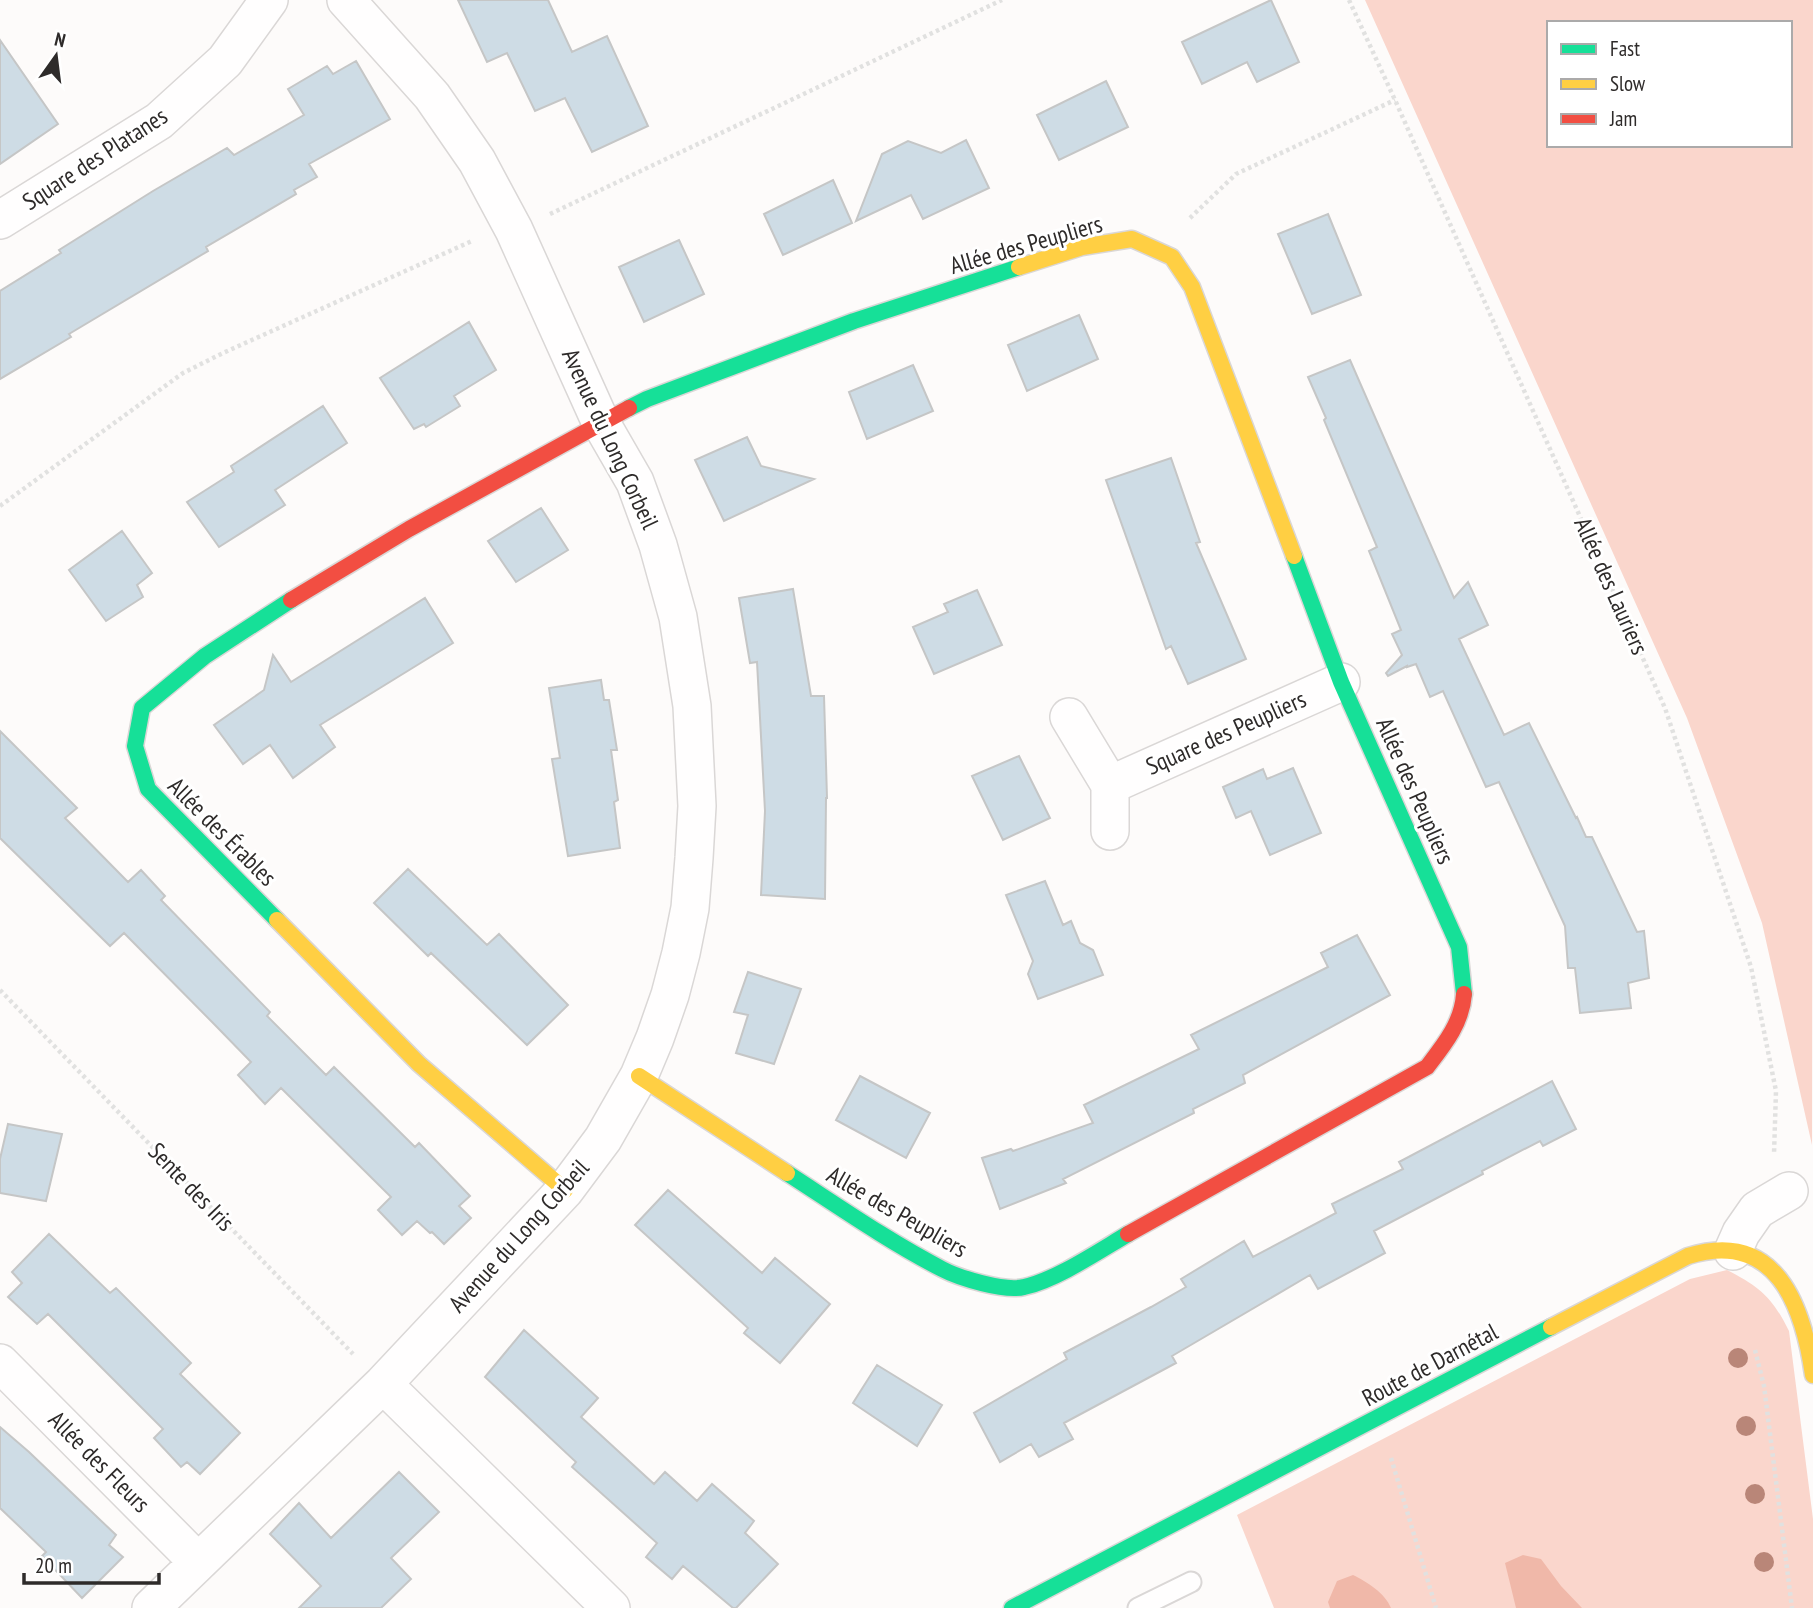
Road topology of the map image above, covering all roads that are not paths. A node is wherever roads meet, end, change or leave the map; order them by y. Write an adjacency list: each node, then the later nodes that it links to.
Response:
1 (269, 0): 3 (street, Square des Platanes)
2 (346, 0): 4 (street, Avenue du Long Corbeil)
3 (0, 220)
4 (601, 423): 5 (street, Allée des Peupliers); 9 (street, Avenue du Long Corbeil); 10 (street, Allée des Érables)
5 (1341, 682): 7 (street, Square des Peupliers); 9 (street, Allée des Peupliers)
6 (1069, 717): 7 (street)
7 (1110, 785): 8 (street)
8 (1110, 831)
9 (639, 1076): 10 (street, Avenue du Long Corbeil)
10 (565, 1190): 15 (street, Avenue du Long Corbeil)
11 (1782, 1196): 12 (street)
12 (1732, 1251): 14 (street, Route de Darnétal); 20 (street, Route de Darnétal)
13 (0, 1363): 16 (street, Allée des Fleurs)
14 (1813, 1375)
15 (383, 1384): 16 (street, Avenue du Long Corbeil); 19 (street)
16 (197, 1563): 18 (street, Avenue du Long Corbeil)
17 (1191, 1582): 21 (lane)
18 (151, 1608)
19 (611, 1608)
20 (1012, 1608)
21 (1138, 1608)

